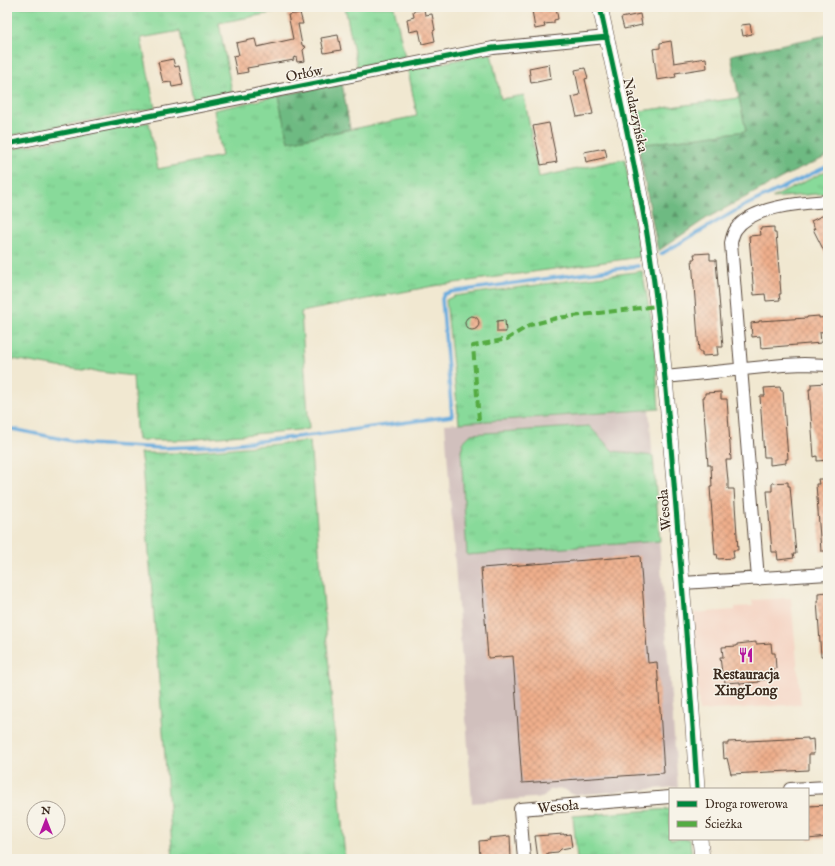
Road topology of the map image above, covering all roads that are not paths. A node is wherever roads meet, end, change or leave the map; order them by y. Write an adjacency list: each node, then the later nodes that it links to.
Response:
1 (600, 7): 2 (street, Nadarzyńska)
2 (607, 36): 3 (street, Orłów); 5 (street, Nadarzyńska)
3 (7, 144)
4 (828, 201): 7 (street)
5 (646, 229): 8 (street, Wesoła)
6 (828, 366): 7 (street)
7 (741, 370): 8 (street); 10 (street)
8 (665, 377): 11 (street, Wesoła)
9 (828, 574): 10 (street)
10 (758, 579): 11 (street)
11 (682, 583): 13 (street, Wesoła)
12 (828, 787): 14 (street)
13 (697, 788)
14 (809, 788)
15 (669, 797): 17 (street, Wesoła)
16 (700, 840): 18 (street)
17 (524, 859)
18 (702, 859)

